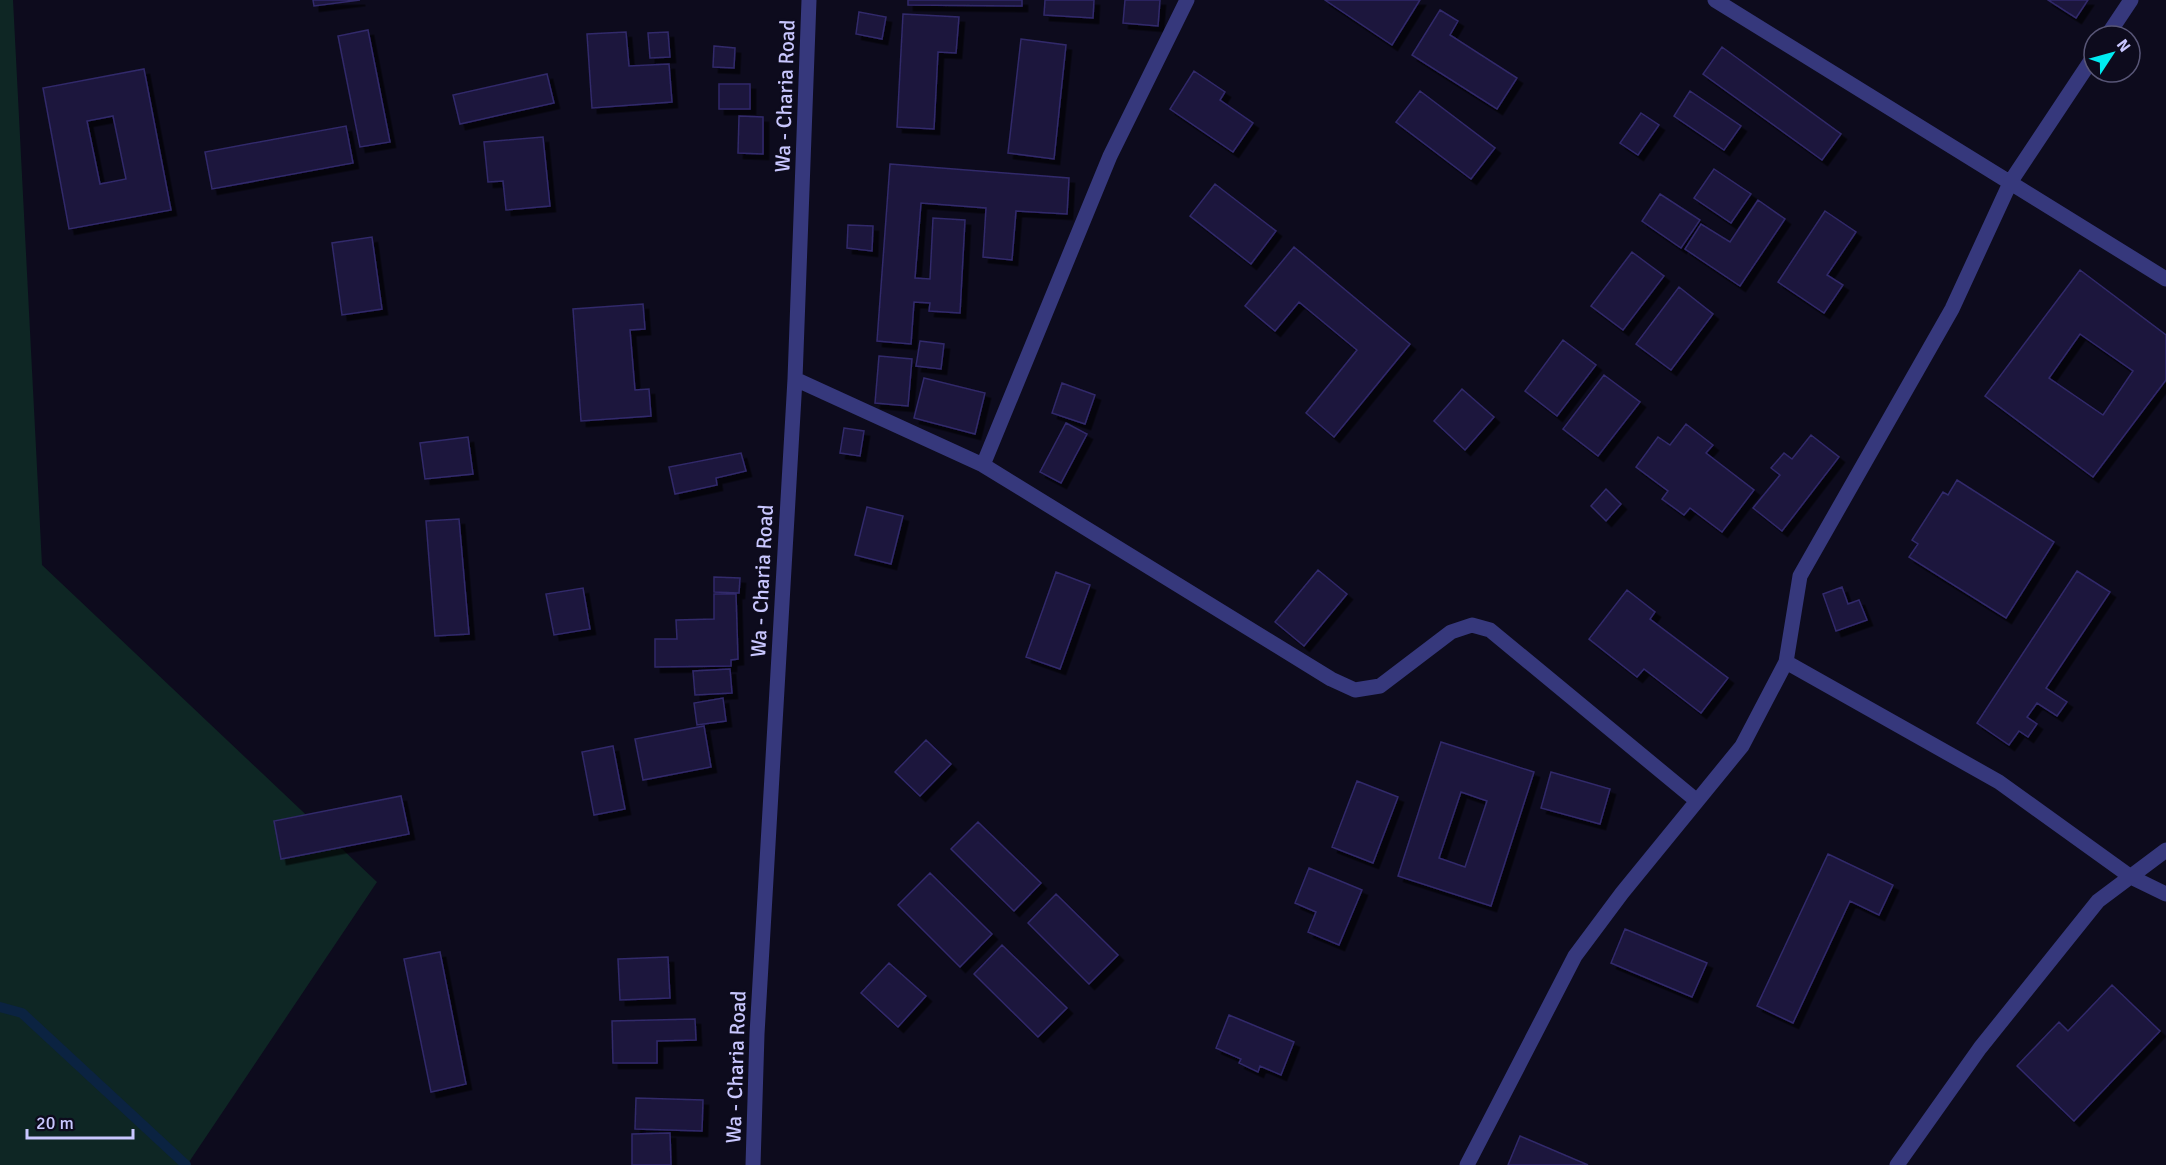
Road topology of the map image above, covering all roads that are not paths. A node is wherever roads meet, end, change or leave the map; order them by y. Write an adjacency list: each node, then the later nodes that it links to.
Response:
1 (809, 0): 9 (street, Wa - Charia Road)
2 (1187, 0): 10 (street)
3 (1715, 0): 7 (street)
4 (2131, 0): 5 (street)
5 (2115, 24)
6 (2082, 74): 7 (street)
7 (2011, 181): 8 (street); 11 (street)
8 (2166, 279)
9 (795, 379): 10 (street); 16 (street, Wa - Charia Road)
10 (983, 465): 12 (street)
11 (1786, 662): 12 (street); 14 (street)
12 (1697, 801): 17 (street)
13 (2166, 850): 14 (street)
14 (2131, 877): 15 (street); 18 (street)
15 (2166, 894)
16 (753, 1165)
17 (1467, 1165)
18 (1897, 1165)

